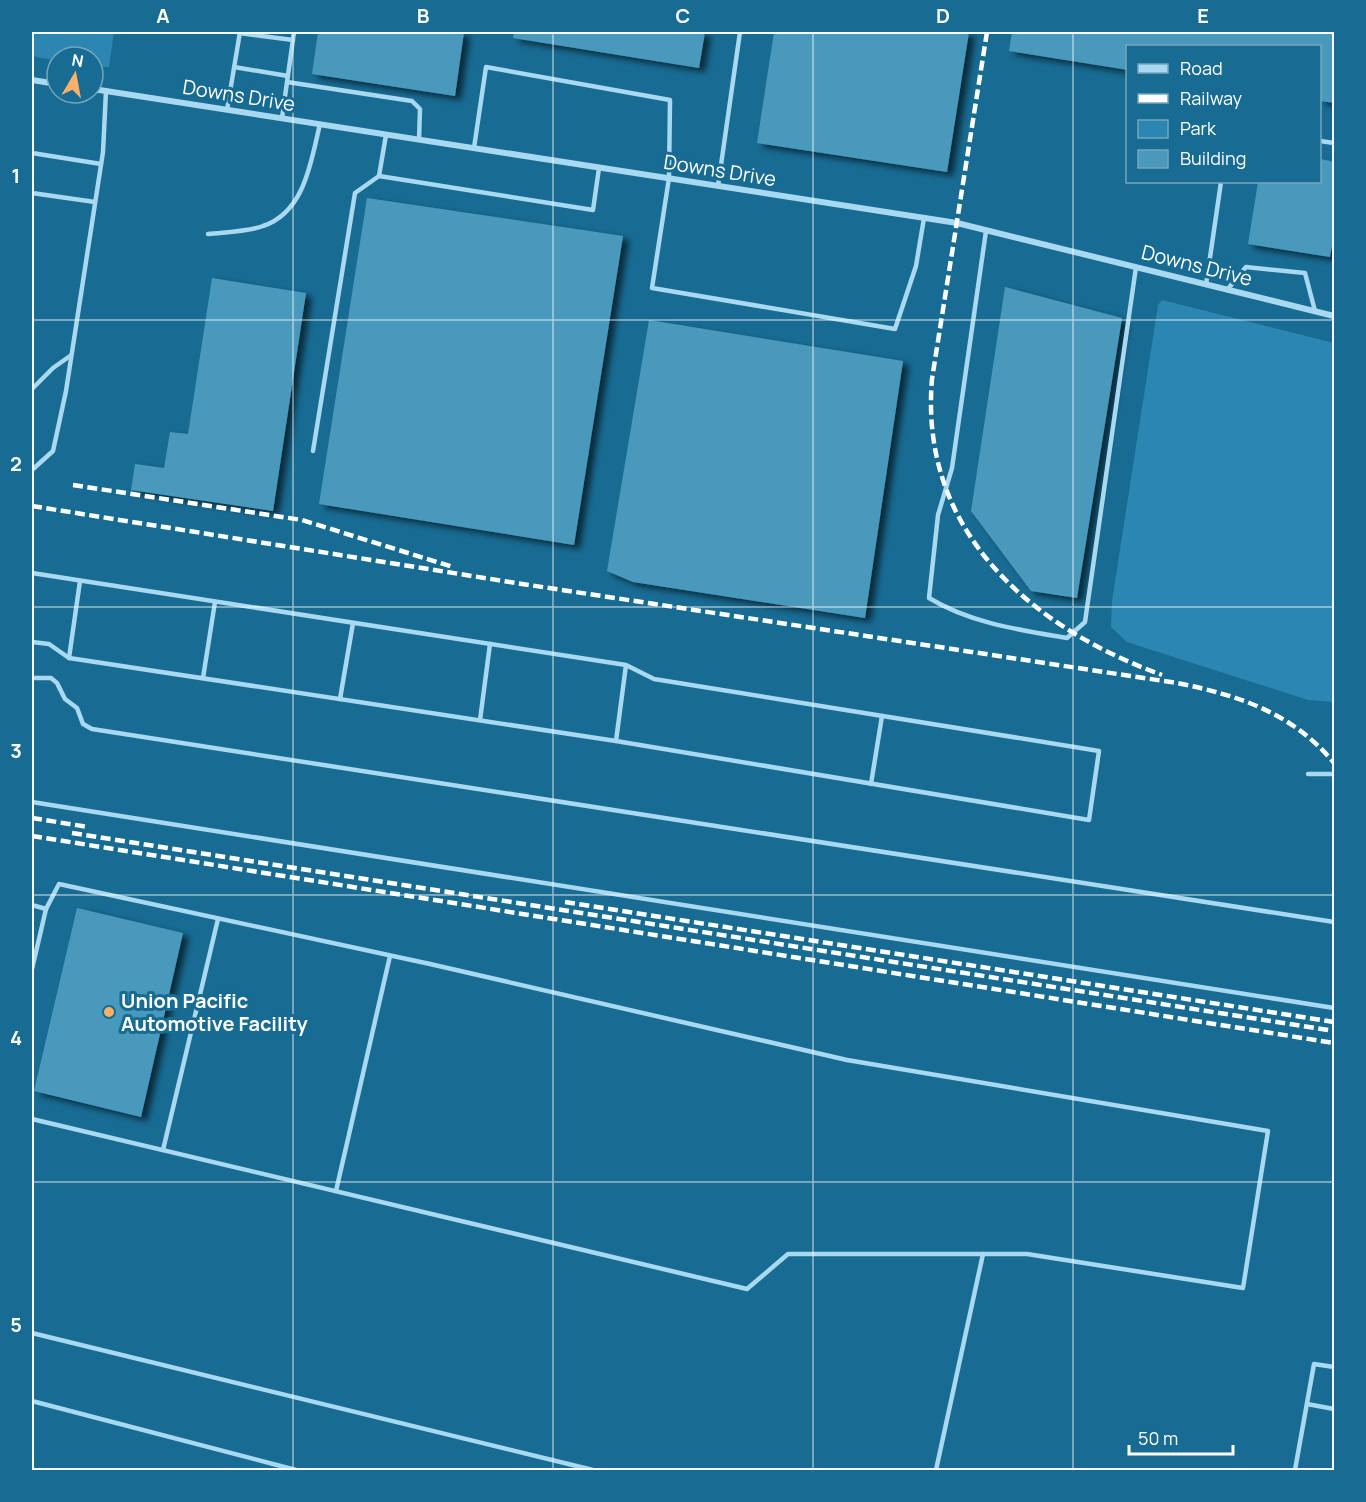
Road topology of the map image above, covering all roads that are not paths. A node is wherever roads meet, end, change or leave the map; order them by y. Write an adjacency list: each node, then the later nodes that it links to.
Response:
1 (240, 32): 4 (lane); 5 (lane)
2 (294, 32): 4 (lane)
3 (741, 32): 20 (lane)
4 (293, 40): 6 (lane)
5 (234, 67): 6 (lane); 8 (lane)
6 (287, 79): 9 (lane); 12 (lane)
7 (106, 91): 8 (street, Downs Drive); 15 (lane)
8 (227, 110): 9 (street, Downs Drive)
9 (282, 118): 10 (street, Downs Drive)
10 (320, 124): 11 (street, Downs Drive); 25 (lane)
11 (386, 135): 12 (street, Downs Drive); 17 (lane)
12 (419, 140): 13 (street, Downs Drive)
13 (474, 148): 16 (street, Downs Drive); 18 (lane)
14 (32, 153): 15 (lane)
15 (101, 164): 22 (lane)
16 (599, 168): 17 (lane); 18 (street, Downs Drive)
17 (379, 176): 33 (lane)
18 (669, 178): 20 (street, Downs Drive); 23 (lane)
19 (1221, 183): 27 (lane)
20 (718, 186): 23 (street, Downs Drive)
21 (32, 193): 22 (lane)
22 (95, 202): 31 (lane)
23 (924, 218): 24 (street, Downs Drive)
24 (986, 231): 26 (street, Downs Drive); 26 (lane)
25 (208, 234)
26 (1136, 267): 27 (street, Downs Drive)
27 (1206, 285): 28 (street, Downs Drive)
28 (1227, 290): 29 (street, Downs Drive); 29 (lane)
29 (1315, 311): 30 (street, Downs Drive)
30 (1335, 316)
31 (70, 356): 32 (lane); 34 (lane)
32 (32, 389)
33 (313, 451)
34 (32, 470)
35 (32, 573): 36 (lane)
36 (80, 581): 37 (lane); 41 (lane)
37 (215, 602): 38 (lane); 44 (lane)
38 (353, 623): 40 (lane); 45 (lane)
39 (32, 642): 41 (lane)
40 (490, 644): 42 (lane); 47 (lane)
41 (69, 658): 44 (lane)
42 (626, 665): 46 (lane); 48 (lane)
43 (32, 678): 56 (lane)
44 (203, 678): 45 (lane)
45 (340, 699): 47 (lane)
46 (882, 716): 51 (lane); 51 (lane)
47 (480, 720): 48 (lane)
48 (615, 741): 51 (lane)
49 (1308, 774): 50 (lane)
50 (1335, 774)
51 (871, 783)
52 (32, 802): 59 (lane)
53 (32, 905): 54 (lane)
54 (46, 909): 55 (lane); 58 (lane)
55 (218, 918): 57 (lane); 61 (lane)
56 (1335, 922)
57 (390, 956): 62 (lane); 63 (lane)
58 (32, 969)
59 (1335, 1008)
60 (32, 1119): 61 (lane)
61 (163, 1150): 62 (lane)
62 (336, 1191): 63 (lane)
63 (983, 1254): 71 (lane)
64 (32, 1333): 70 (lane)
65 (1335, 1367): 67 (lane)
66 (32, 1401): 69 (lane)
67 (1307, 1404): 68 (lane); 72 (lane)
68 (1335, 1409)
69 (296, 1470)
70 (593, 1470)
71 (936, 1470)
72 (1295, 1470)

